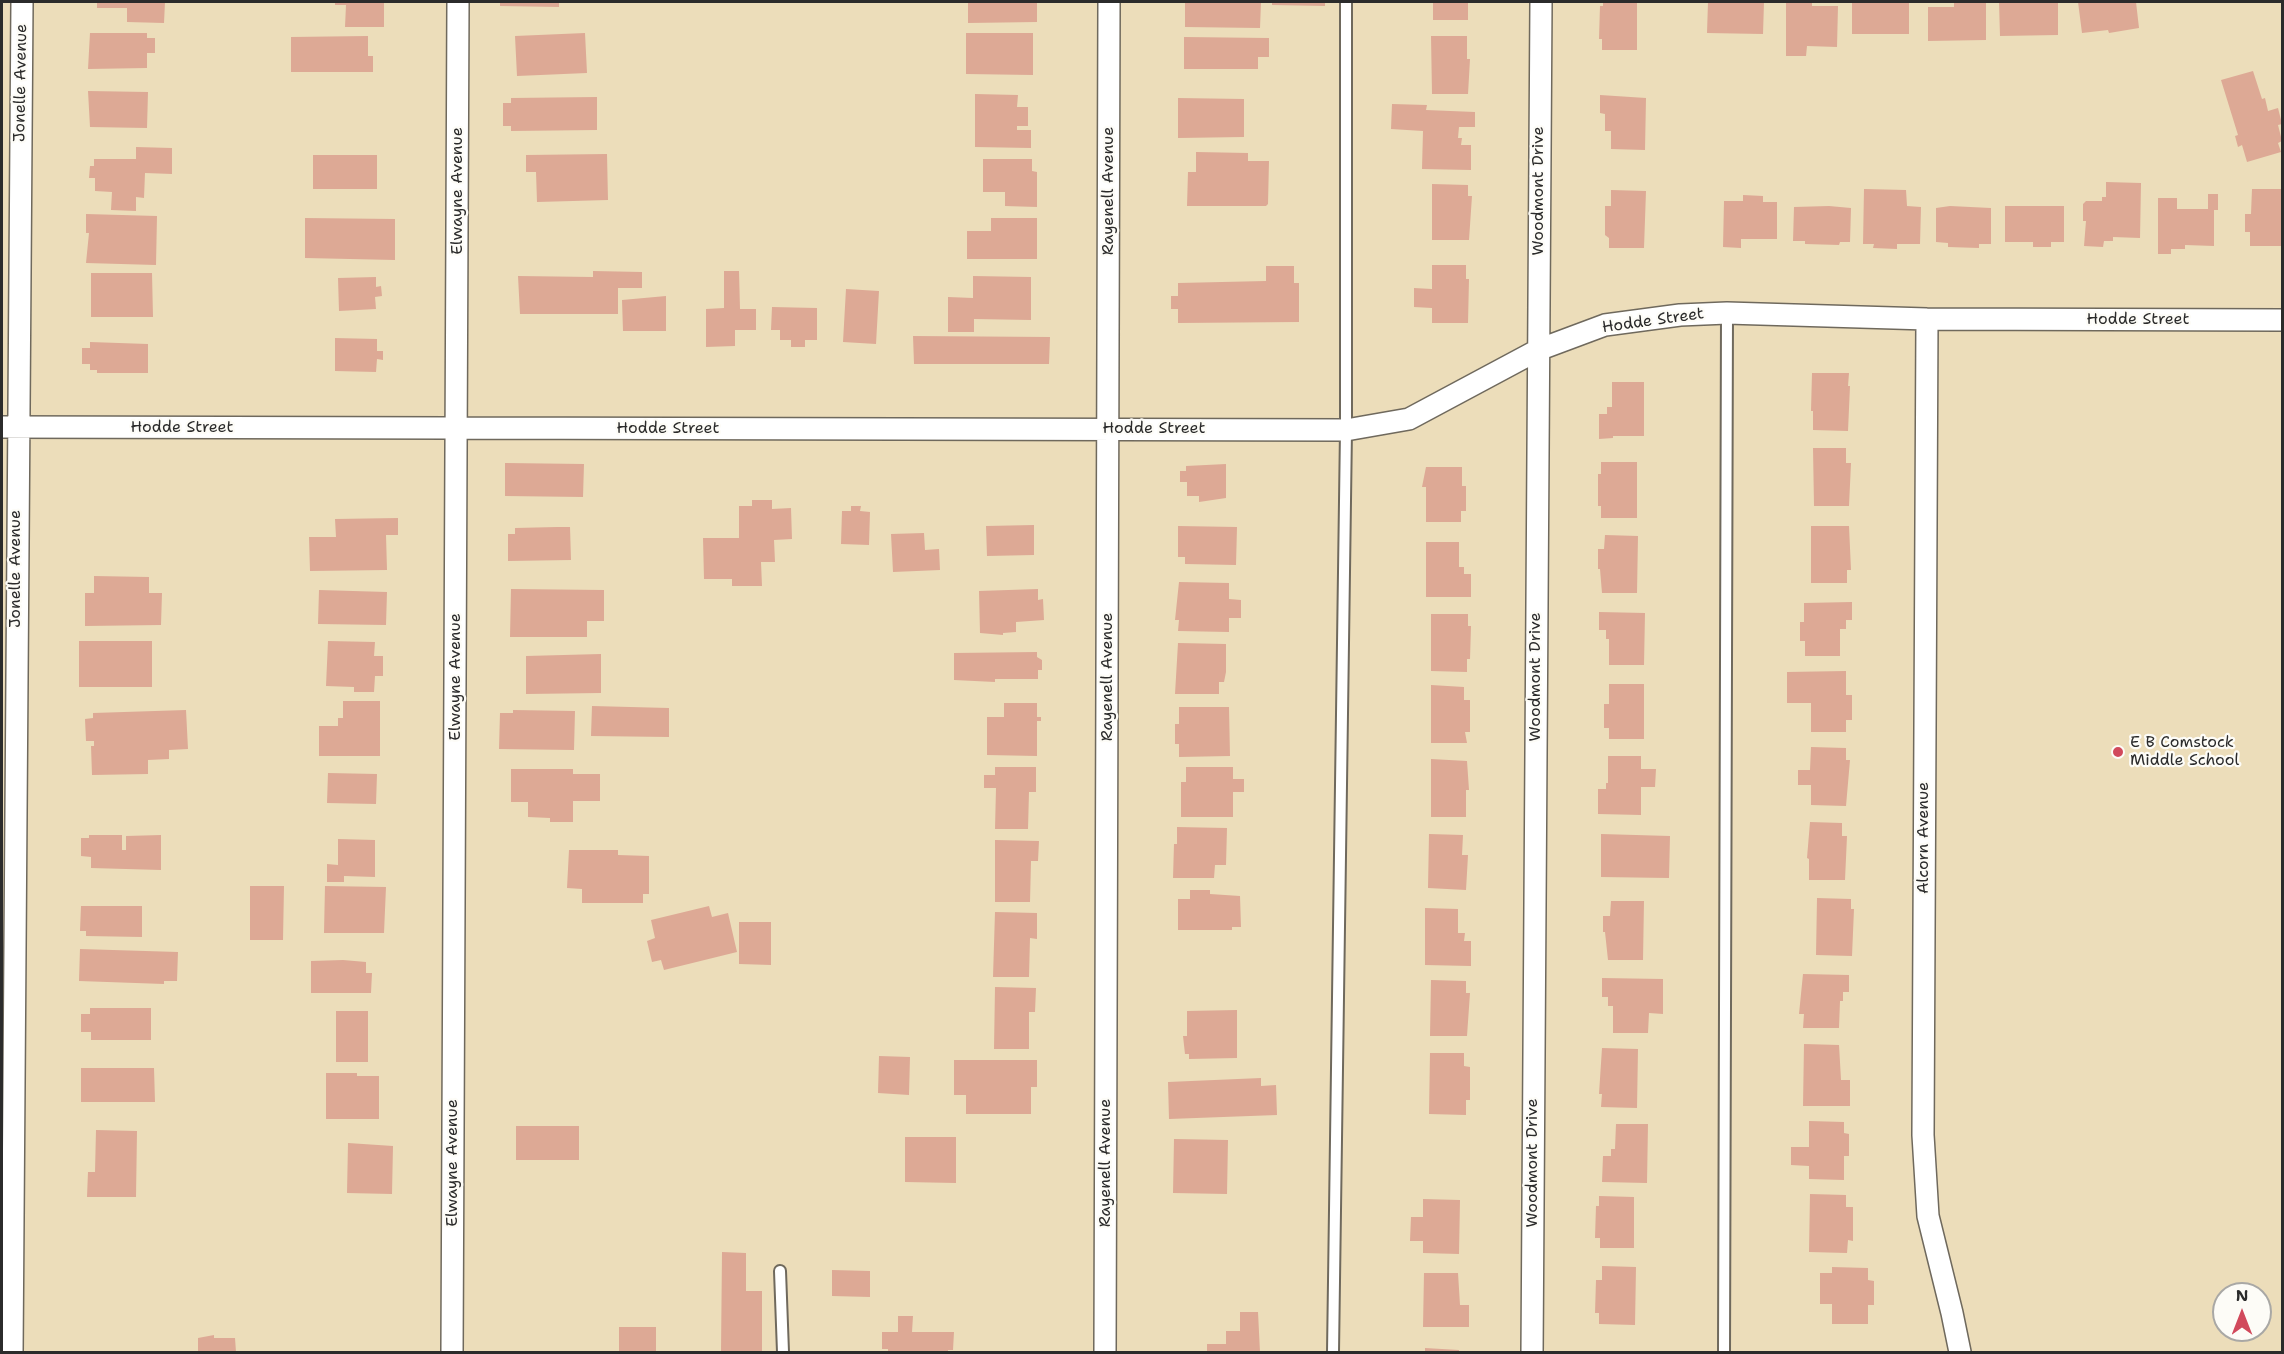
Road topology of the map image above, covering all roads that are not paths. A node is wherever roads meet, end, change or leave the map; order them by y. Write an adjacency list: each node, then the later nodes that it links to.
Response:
1 (22, 2): 10 (street, Jonelle Avenue)
2 (458, 2): 11 (street, Elwayne Avenue)
3 (1109, 2): 12 (street, Rayenell Avenue)
4 (1346, 2): 13 (lane)
5 (1541, 2): 9 (street, Woodmont Drive)
6 (1727, 312): 7 (street, Hodde Street); 9 (street, Hodde Street); 21 (lane)
7 (1927, 319): 8 (street, Hodde Street); 22 (street, Alcorn Avenue)
8 (2283, 320)
9 (1538, 350): 13 (street, Hodde Street); 20 (street, Woodmont Drive)
10 (9, 427): 11 (street, Hodde Street); 15 (street, Jonelle Avenue)
11 (457, 429): 12 (street, Hodde Street); 16 (street, Elwayne Avenue)
12 (1109, 429): 13 (street, Hodde Street); 18 (street, Rayenell Avenue)
13 (1346, 430): 19 (lane)
14 (780, 1271): 17 (lane)
15 (12, 1353)
16 (452, 1353)
17 (783, 1353)
18 (1105, 1353)
19 (1333, 1353)
20 (1532, 1353)
21 (1724, 1353)
22 (1960, 1353)

